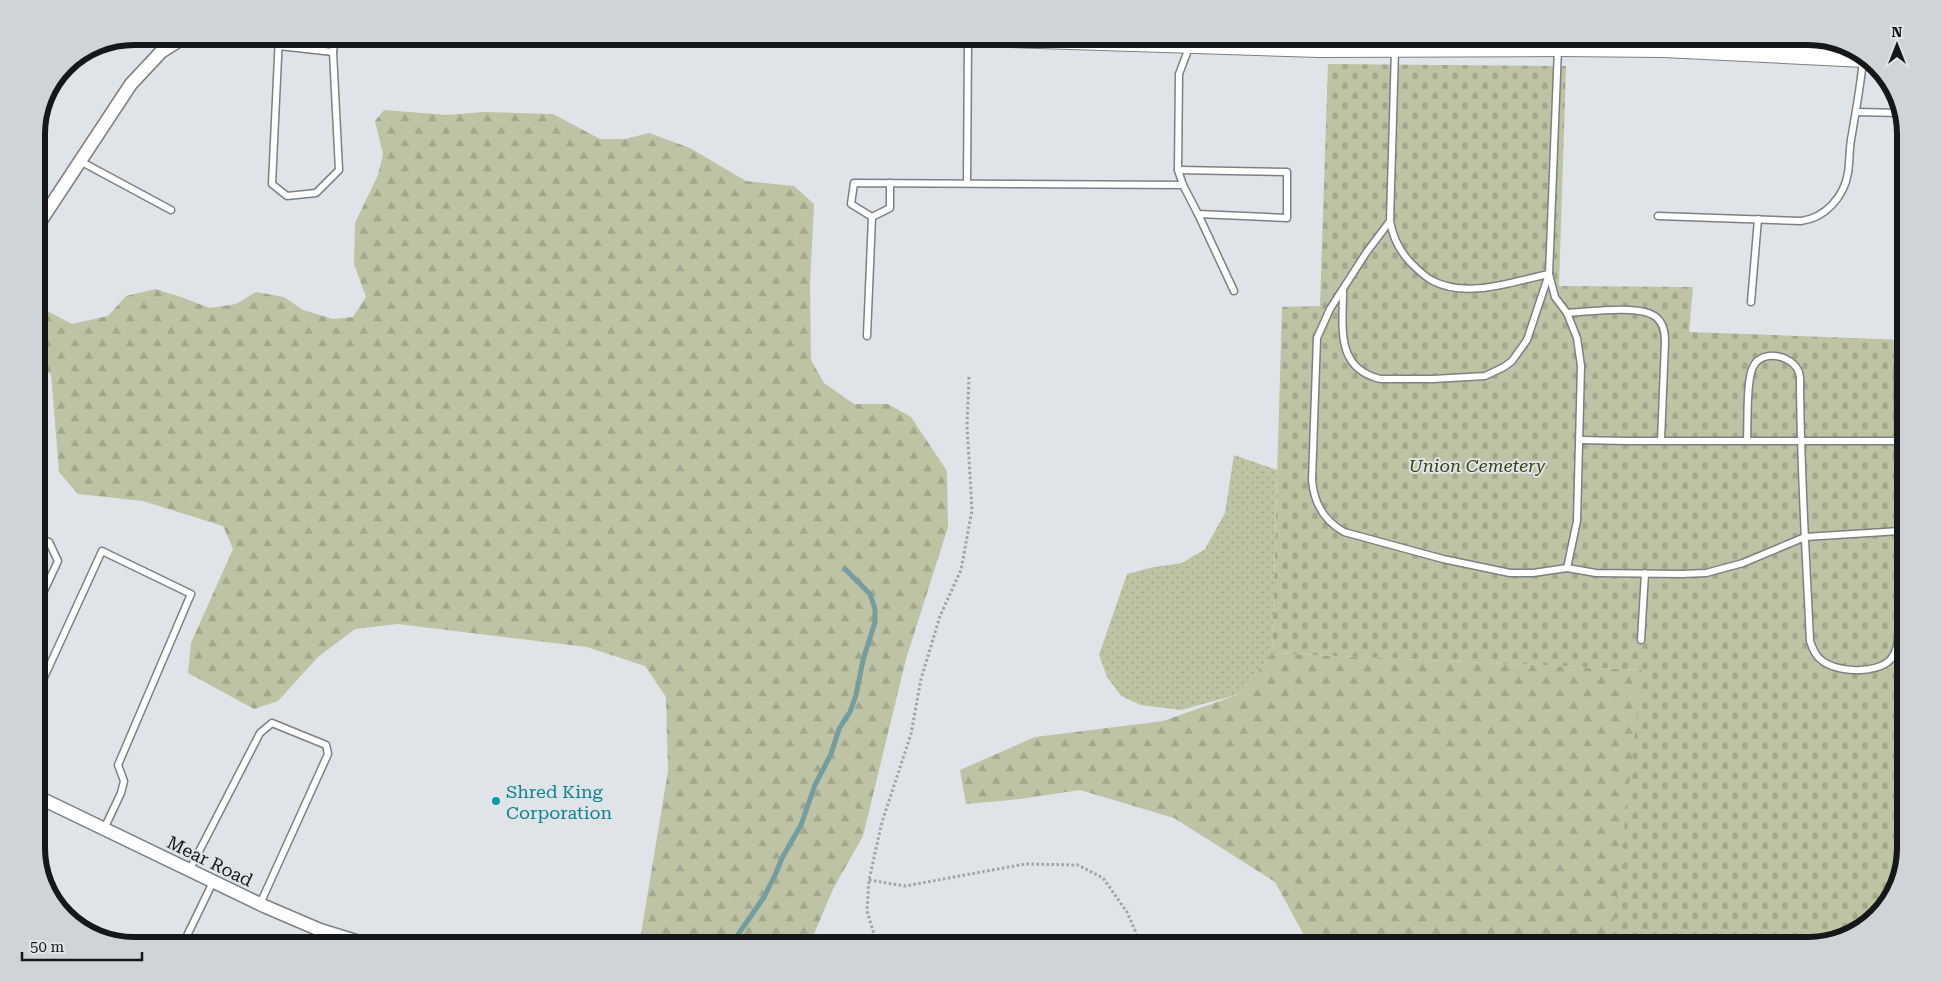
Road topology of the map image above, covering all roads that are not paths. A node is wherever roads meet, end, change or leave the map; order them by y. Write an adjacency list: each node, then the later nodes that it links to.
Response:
1 (172, 45): 18 (street)
2 (334, 45): 13 (lane)
3 (968, 45): 21 (lane)
4 (1188, 45): 19 (lane)
5 (1271, 45): 11 (main road)
6 (1432, 45): 11 (main road)
7 (1486, 45): 12 (main road)
8 (1600, 45): 12 (main road)
9 (1702, 45): 14 (main road)
10 (279, 46): 13 (lane); 13 (lane)
11 (1395, 47): 29 (lane)
12 (1558, 47): 30 (lane)
13 (333, 52)
14 (1852, 57)
15 (1863, 64): 16 (lane)
16 (1856, 112): 17 (lane); 28 (lane)
17 (1894, 113)
18 (80, 161): 23 (lane); 24 (street)
19 (1178, 170): 22 (lane); 25 (lane)
20 (890, 183): 21 (lane); 27 (lane); 27 (lane)
21 (967, 183): 22 (lane)
22 (1183, 185): 25 (lane)
23 (171, 210)
24 (45, 214)
25 (1198, 214): 32 (lane)
26 (1658, 216): 28 (lane)
27 (872, 217): 35 (lane)
28 (1758, 219): 33 (lane)
29 (1390, 221): 30 (lane); 31 (lane)
30 (1549, 274): 31 (lane); 34 (lane)
31 (1343, 290): 44 (lane)
32 (1234, 292)
33 (1752, 302)
34 (1567, 313): 36 (lane); 37 (lane)
35 (867, 336)
36 (1580, 440): 37 (lane); 44 (lane)
37 (1661, 440): 38 (lane)
38 (1747, 440): 39 (lane); 39 (lane)
39 (1800, 441): 40 (lane); 42 (lane)
40 (1897, 441)
41 (1897, 536): 42 (lane)
42 (1804, 537): 45 (lane); 48 (lane)
43 (45, 540): 46 (lane)
44 (1568, 568): 45 (lane)
45 (1645, 573): 47 (lane)
46 (45, 589)
47 (1641, 640)
48 (1897, 645)
49 (45, 675): 51 (lane)
50 (45, 800): 51 (street, Mear Road)
51 (104, 829): 52 (street, Mear Road)
52 (189, 871): 53 (street, Mear Road); 54 (lane)
53 (212, 882): 54 (street, Mear Road); 55 (lane)
54 (260, 904): 56 (street, Mear Road)
55 (186, 937)
56 (332, 937)

